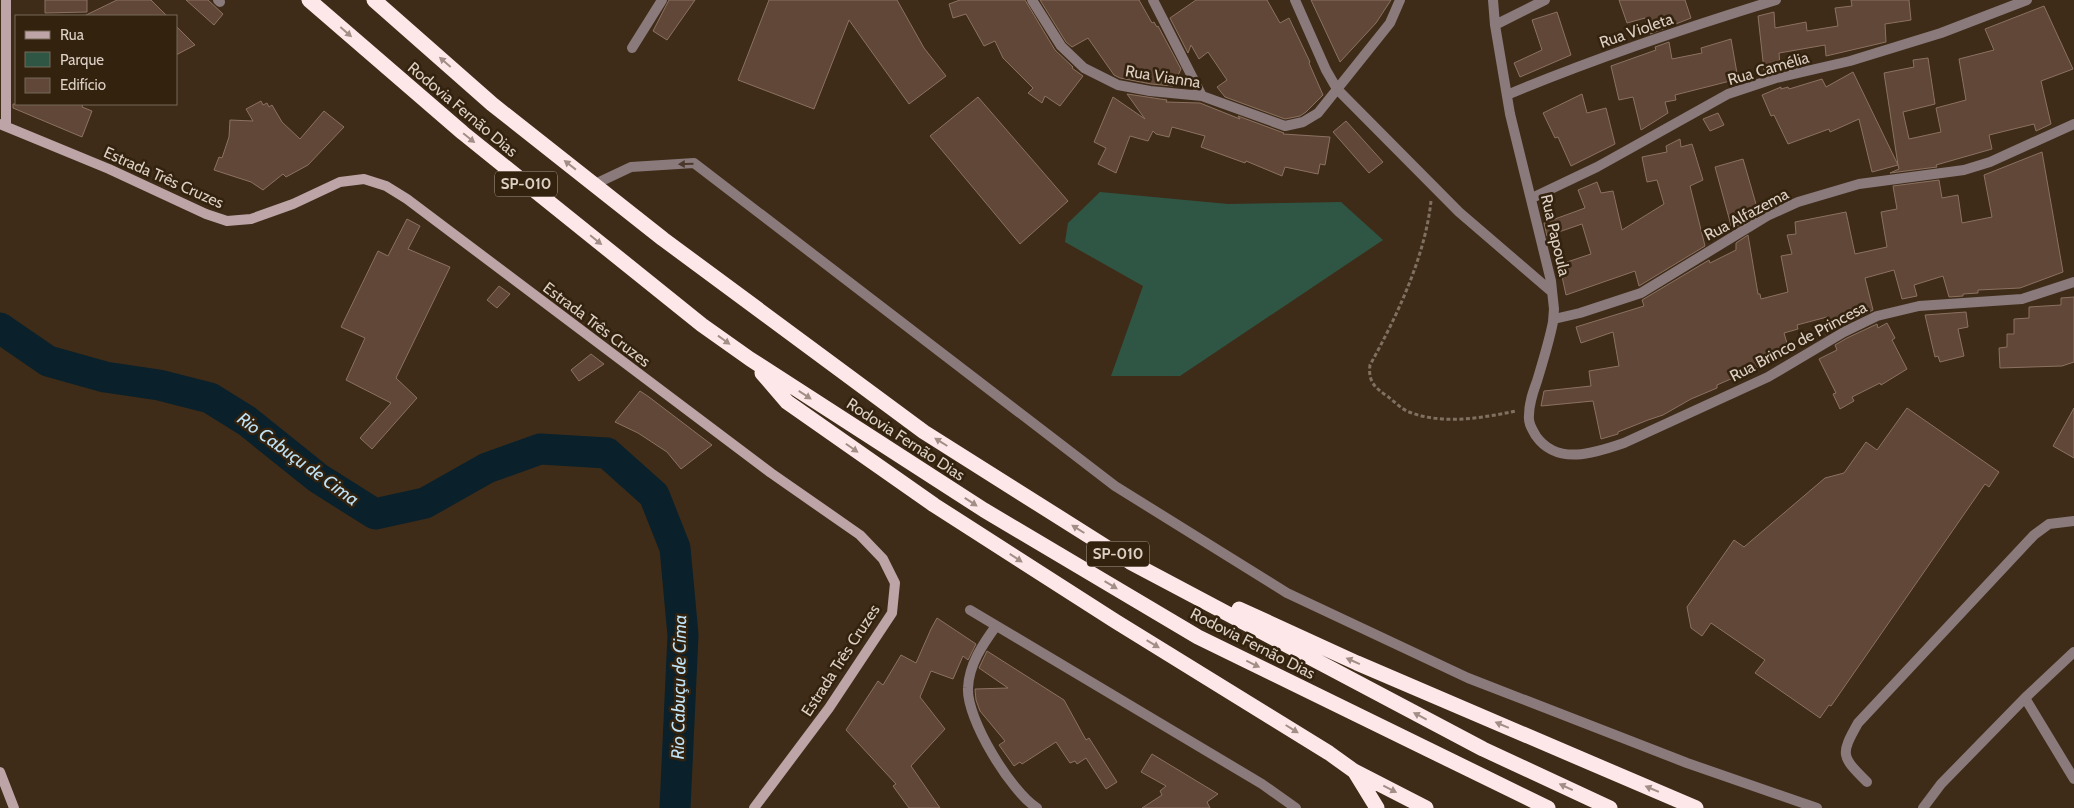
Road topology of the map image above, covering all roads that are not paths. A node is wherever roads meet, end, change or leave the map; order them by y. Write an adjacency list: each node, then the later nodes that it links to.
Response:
1 (6, 0): 19 (main road)
2 (309, 0): 25 (highway, Rodovia Fernão Dias / SP-010, one-way to 25)
3 (374, 0): 20 (highway, Rodovia Fernão Dias / SP-010, one-way to 3)
4 (662, 0): 14 (street)
5 (1032, 0): 17 (street, Rua Vianna)
6 (1153, 0): 17 (street)
7 (1295, 0): 15 (street)
8 (1400, 0): 15 (street, Rua Vianna)
9 (1493, 0): 13 (street, Rua Papoula)
10 (1545, 0): 13 (street)
11 (1776, 0): 16 (street, Rua Violeta)
12 (2027, 0): 21 (street, Rua Camélia)
13 (1495, 25): 16 (street, Rua Papoula)
14 (632, 48)
15 (1337, 89): 17 (street, Rua Vianna); 23 (street)
16 (1507, 95): 21 (street, Rua Papoula)
17 (1202, 96)
18 (2074, 124): 24 (street, Rua Alfazema)
19 (3, 125): 39 (main road, Estrada Três Cruzes)
20 (595, 184): 28 (highway, Rodovia Fernão Dias / SP-010, one-way to 20); 46 (street, one-way to 20)
21 (1532, 198): 23 (street, Rua Papoula)
22 (2074, 282): 26 (street, Rua Brinco de Princesa)
23 (1552, 292): 24 (street, Rua Papoula)
24 (1554, 319): 26 (street, Rua Papoula)
25 (750, 359): 33 (highway, one-way to 33); 43 (highway, Rodovia Fernão Dias / SP-010, one-way to 43)
26 (1546, 447)
27 (2074, 521): 36 (street)
28 (1117, 553): 44 (highway, Rodovia Fernão Dias / SP-010, one-way to 28); 45 (highway, one-way to 28)
29 (970, 610): 30 (street)
30 (996, 626): 40 (street); 41 (street)
31 (2074, 652): 32 (street)
32 (2025, 698): 35 (street); 47 (street)
33 (1354, 770): 37 (highway); 42 (highway, one-way to 42)
34 (0, 772): 38 (main road)
35 (2074, 779)
36 (1867, 782)
37 (1371, 804)
38 (14, 808)
39 (754, 808)
40 (1037, 808)
41 (1296, 808)
42 (1426, 808)
43 (1548, 808)
44 (1610, 808)
45 (1696, 808)
46 (1817, 808)
47 (1923, 808)

